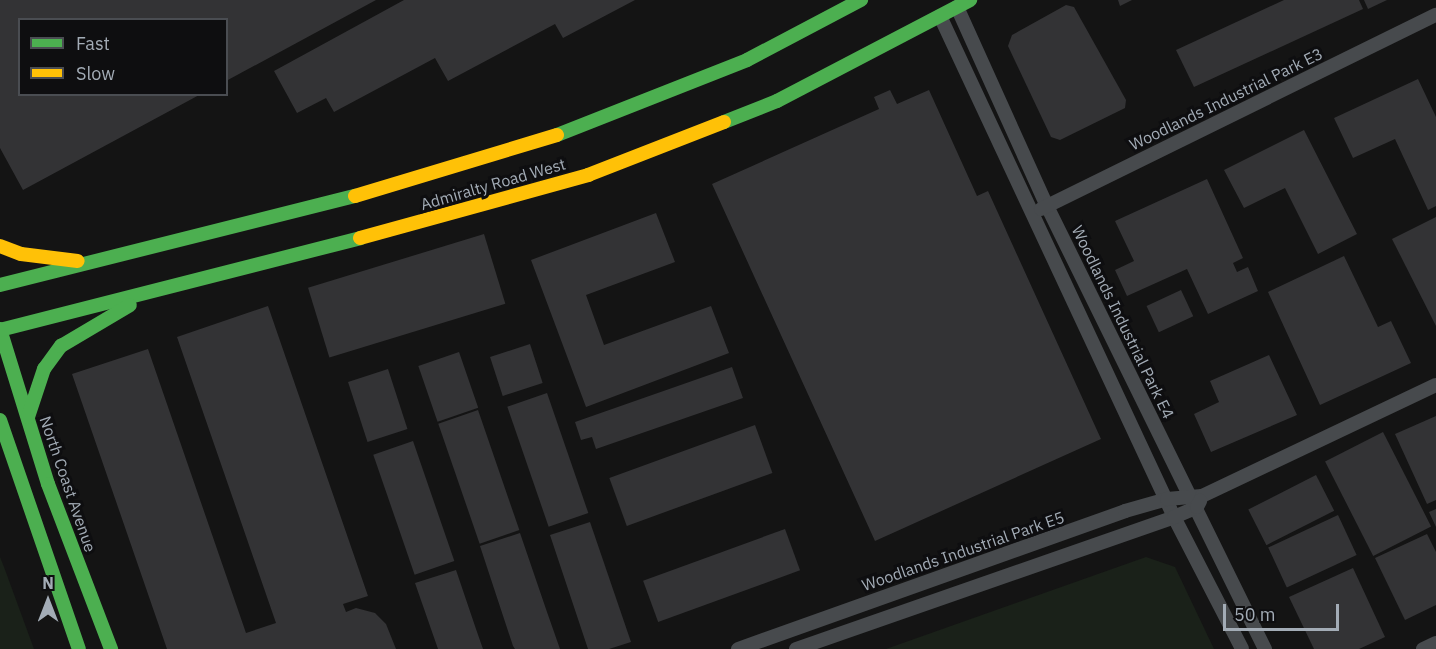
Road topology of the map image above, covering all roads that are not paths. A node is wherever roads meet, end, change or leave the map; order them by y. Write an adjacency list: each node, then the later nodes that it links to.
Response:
1 (861, 0): 8 (main road, Admiralty Road West)
2 (964, 3): 4 (main road, Admiralty Road West); 5 (street, Woodlands Industrial Park E4)
3 (1436, 15): 5 (street, Woodlands Industrial Park E3)
4 (940, 16): 6 (street); 12 (main road, Admiralty Road West)
5 (1047, 206): 6 (street, Woodlands Industrial Park E3); 9 (street, Woodlands Industrial Park E4)
6 (1031, 214): 11 (street)
7 (0, 246): 8 (main road)
8 (89, 263): 10 (main road, Admiralty Road West)
9 (1084, 282): 11 (street); 14 (street, Woodlands Industrial Park E4)
10 (0, 285)
11 (1068, 290): 15 (street)
12 (152, 293): 13 (main road, Admiralty Road West); 17 (main road)
13 (0, 330): 17 (main road, North Coast Avenue)
14 (1118, 348): 15 (street); 19 (street, Woodlands Industrial Park E4)
15 (1100, 357): 20 (street)
16 (1436, 385): 22 (street, Woodlands Industrial Park E5)
17 (28, 417): 28 (main road, North Coast Avenue)
18 (0, 420): 27 (main road)
19 (1167, 447): 20 (street); 22 (street, Woodlands Industrial Park E4)
20 (1146, 456): 21 (street)
21 (1167, 499): 22 (street, Woodlands Industrial Park E5); 23 (street); 29 (street, Woodlands Industrial Park E5)
22 (1196, 499): 23 (street, Woodlands Industrial Park E5); 24 (street, Woodlands Industrial Park E4)
23 (1174, 517): 25 (street); 30 (street, Woodlands Industrial Park E5)
24 (1222, 560): 25 (street); 32 (street, Woodlands Industrial Park E4)
25 (1201, 568): 31 (street)
26 (1436, 643): 33 (street)
27 (79, 649)
28 (111, 649)
29 (738, 649)
30 (796, 649)
31 (1242, 649)
32 (1265, 649)
33 (1423, 649)

